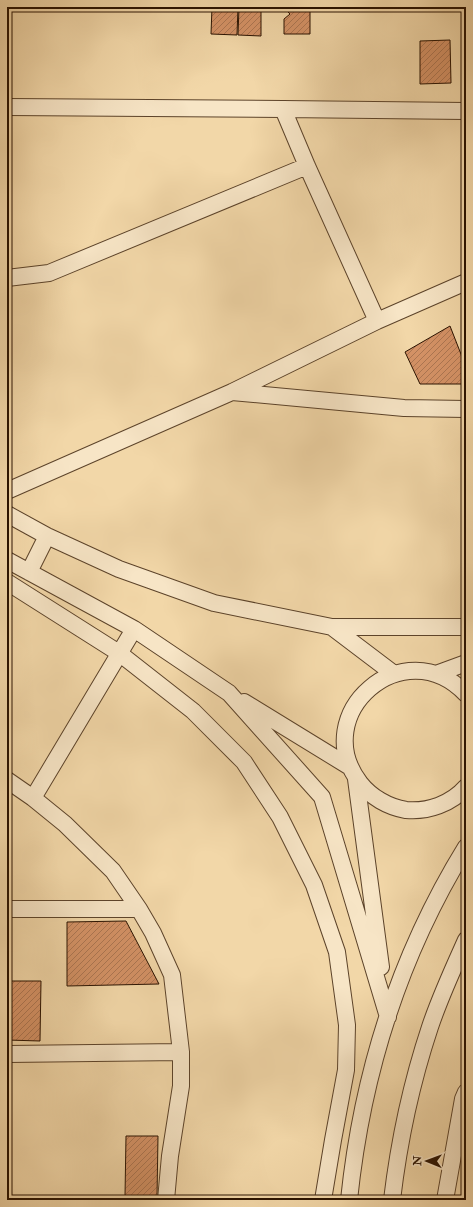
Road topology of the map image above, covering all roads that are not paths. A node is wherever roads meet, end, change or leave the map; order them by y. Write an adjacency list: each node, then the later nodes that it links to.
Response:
1 (7, 107): 2 (street)
2 (283, 109): 3 (street); 4 (street)
3 (466, 111)
4 (307, 166): 5 (street); 7 (street)
5 (7, 278)
6 (466, 282): 7 (street)
7 (377, 321): 8 (street)
8 (232, 392): 9 (street); 10 (street)
9 (466, 410)
10 (7, 491)
11 (7, 514): 12 (street)
12 (47, 536): 14 (street); 16 (street)
13 (7, 560): 14 (street)
14 (29, 572): 18 (street)
15 (7, 582): 19 (street)
16 (332, 627): 17 (street); 21 (street)
17 (466, 627)
18 (134, 629): 19 (street); 24 (street)
19 (119, 653): 28 (street); 38 (street)
20 (466, 663): 22 (street)
21 (394, 674): 22 (street); 25 (street)
22 (436, 674): 23 (street)
23 (464, 689)
24 (229, 693): 25 (street); 33 (street)
25 (353, 773): 27 (street); 33 (street)
26 (7, 780): 28 (street)
27 (466, 787)
28 (33, 798): 31 (street)
29 (466, 847): 33 (street)
30 (7, 909): 31 (street)
31 (139, 909): 34 (street)
32 (466, 940): 40 (street)
33 (388, 1017): 39 (street)
34 (181, 1052): 35 (street); 37 (street)
35 (7, 1054)
36 (466, 1092): 41 (street)
37 (166, 1200)
38 (323, 1200)
39 (349, 1200)
40 (392, 1200)
41 (445, 1200)

